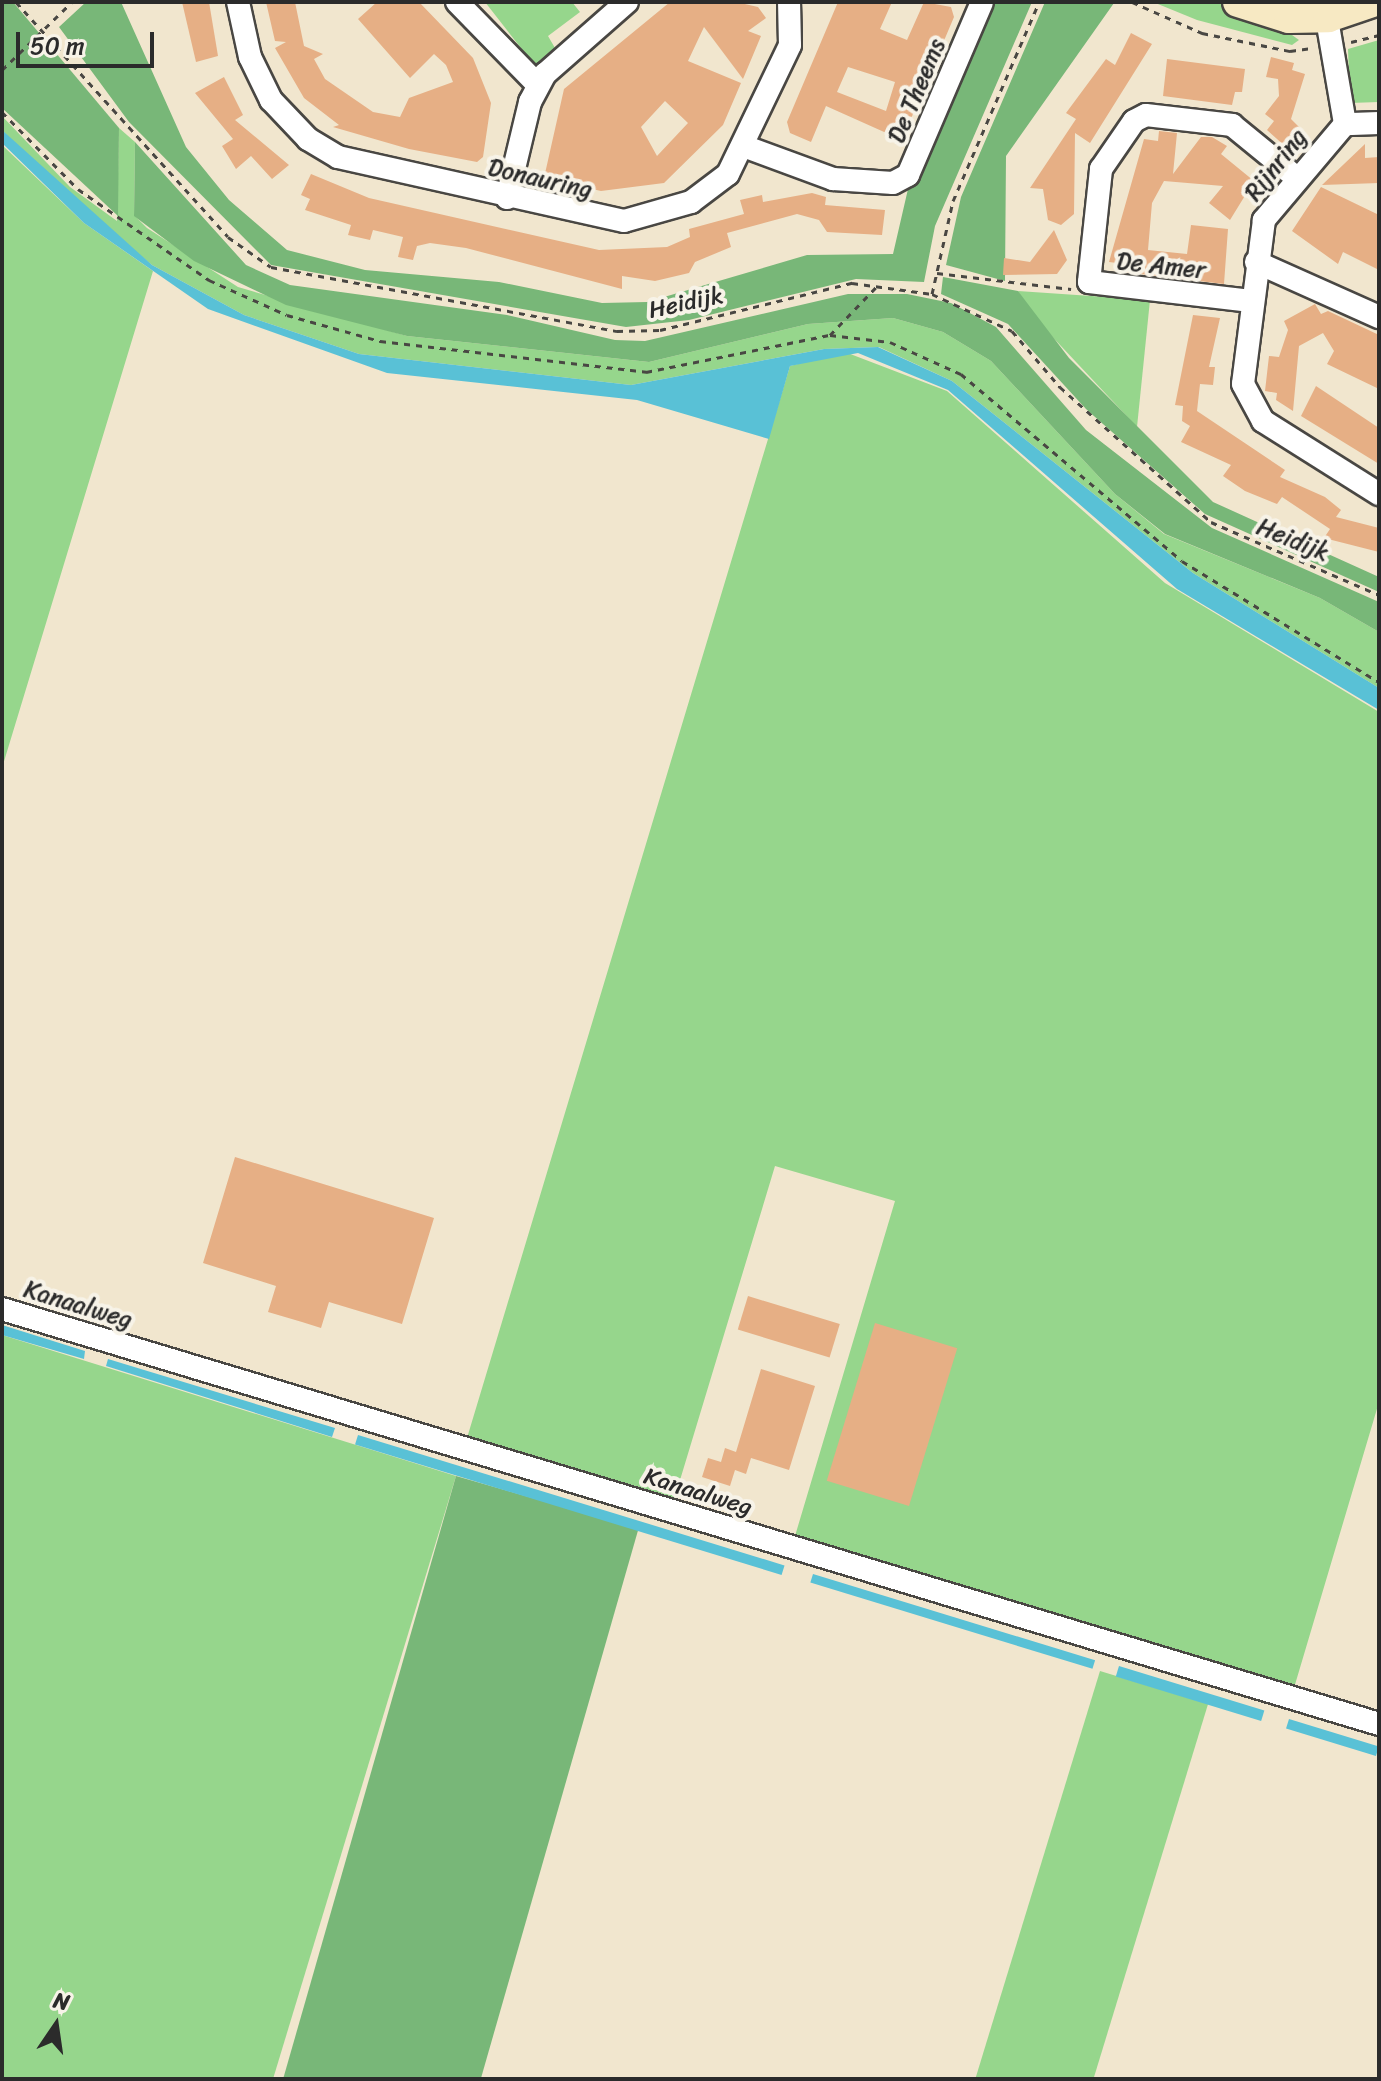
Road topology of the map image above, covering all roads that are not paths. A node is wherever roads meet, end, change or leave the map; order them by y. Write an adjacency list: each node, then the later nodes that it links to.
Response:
1 (238, 2): 14 (street, Donauring)
2 (457, 2): 9 (street)
3 (627, 2): 9 (street)
4 (789, 2): 12 (street, Donauring)
5 (982, 2): 12 (street, De Theems)
6 (1238, 2): 8 (main road)
7 (1372, 2): 8 (main road)
8 (1328, 21): 11 (street)
9 (538, 85): 14 (street)
10 (1379, 123): 11 (street)
11 (1345, 124): 13 (street, Rijnring)
12 (746, 147): 14 (street, Donauring)
13 (1298, 179): 15 (street, Rijnring); 16 (street, De Amer)
14 (507, 198)
15 (1256, 262): 16 (street, Rijnring); 17 (street)
16 (1251, 301): 18 (street, Rijnring)
17 (1379, 317)
18 (1379, 494)
19 (2, 1309): 20 (street, Kanaalweg)
20 (1379, 1724)

